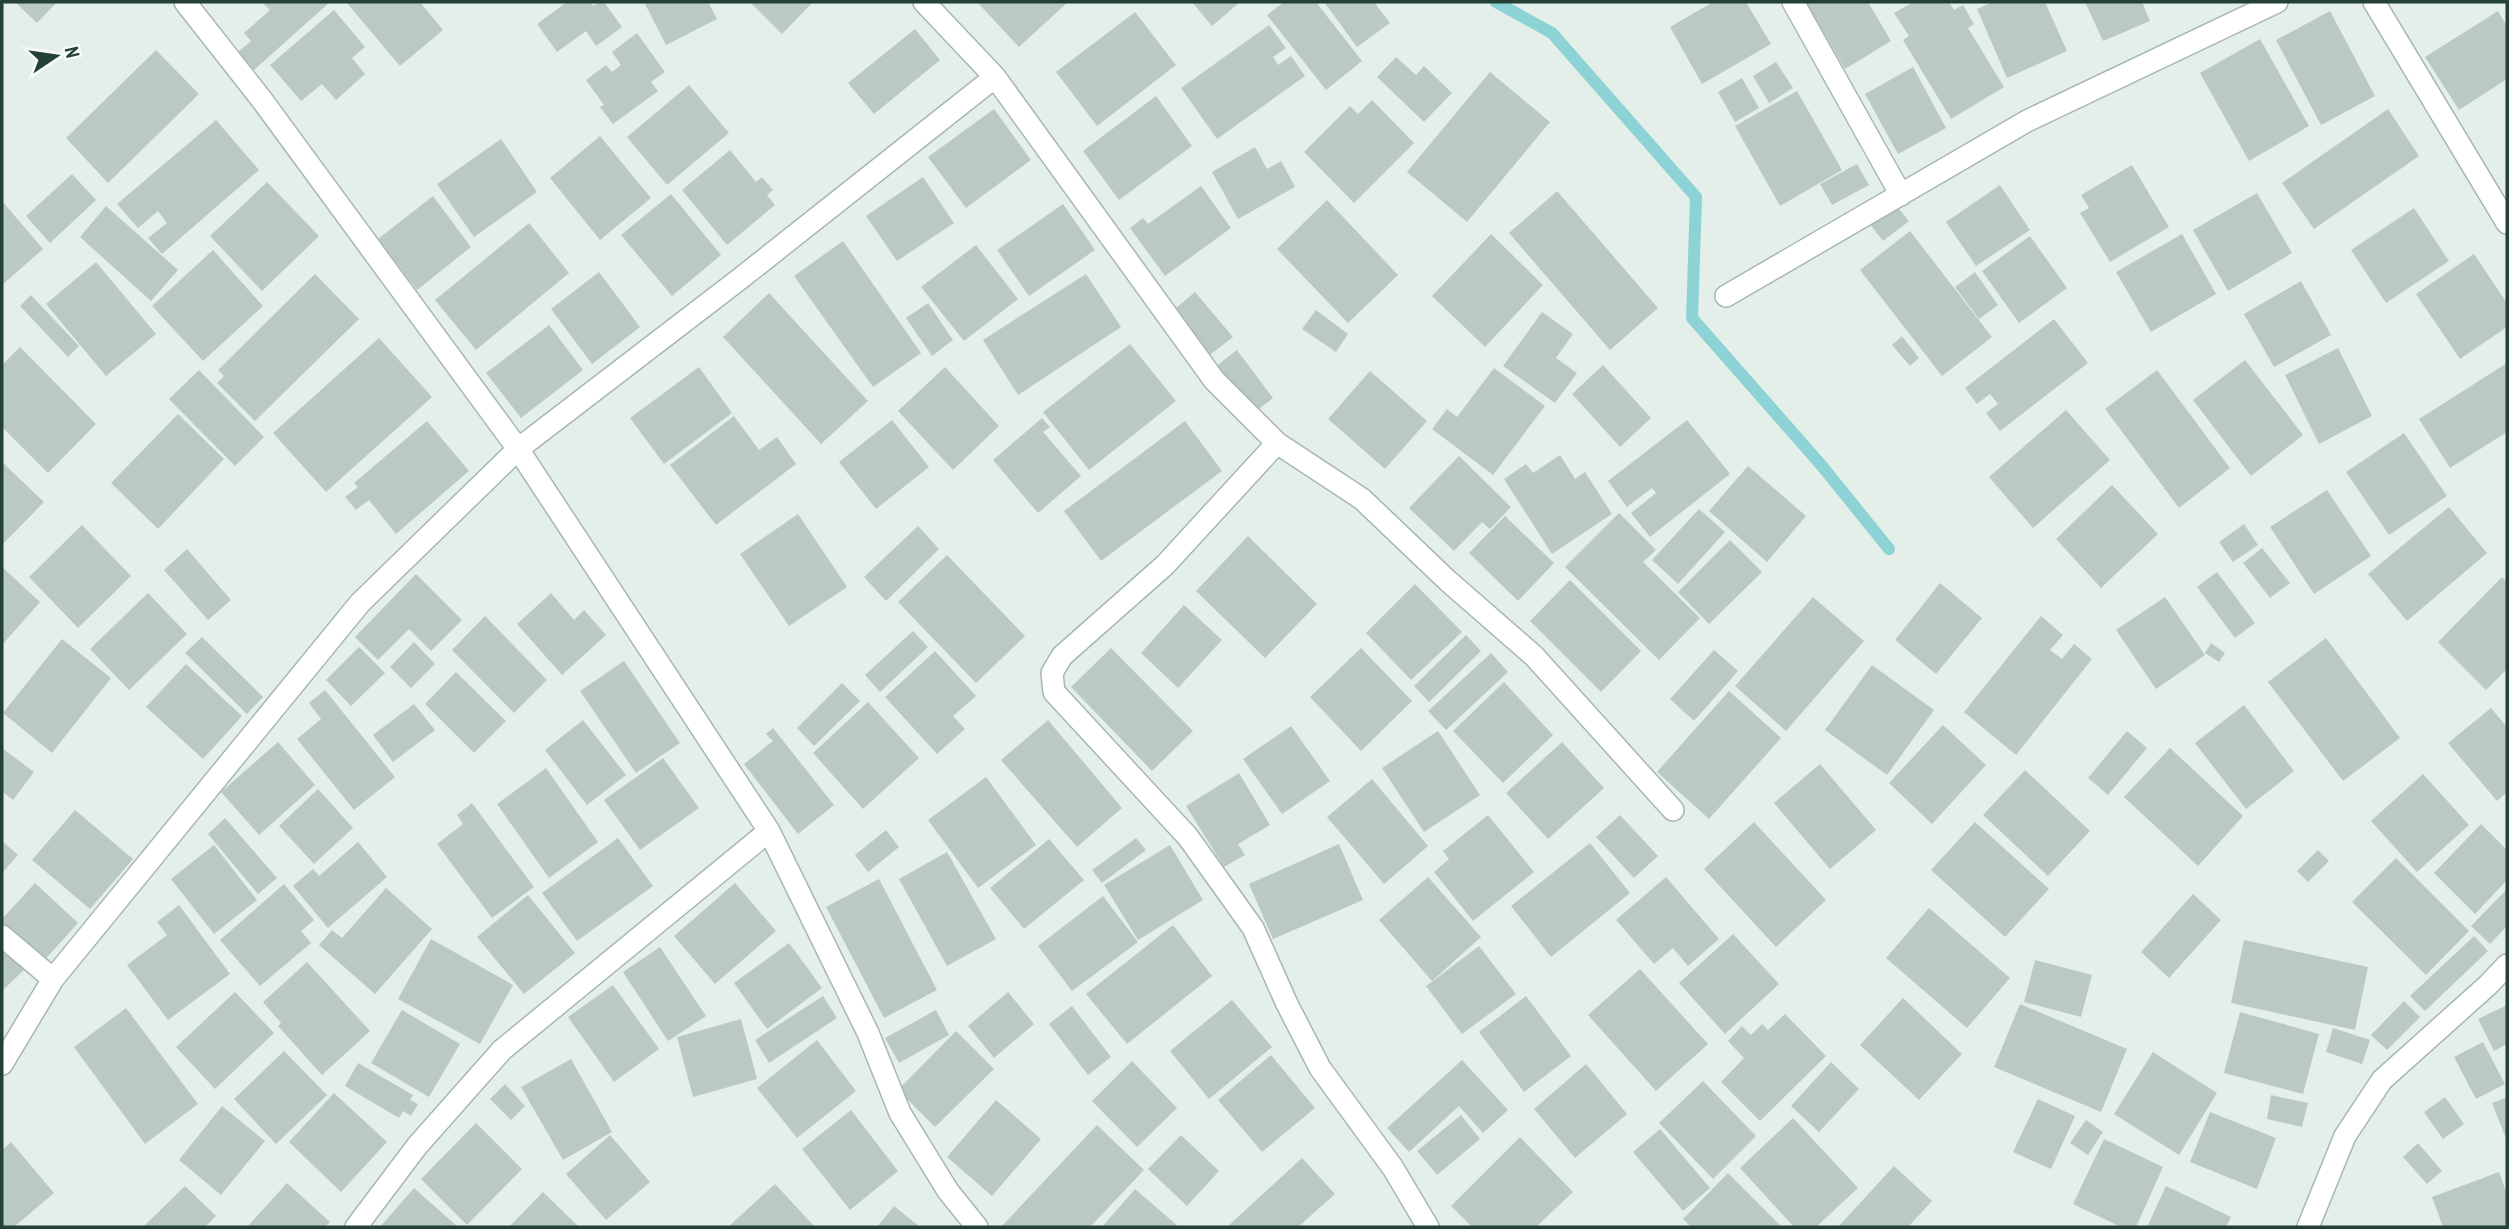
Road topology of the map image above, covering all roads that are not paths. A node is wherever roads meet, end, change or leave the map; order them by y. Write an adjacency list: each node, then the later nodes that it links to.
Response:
1 (184, 2): 11 (street)
2 (924, 2): 6 (street)
3 (1793, 2): 7 (street)
4 (2277, 2): 7 (street)
5 (2374, 2): 8 (street)
6 (995, 77): 10 (street); 11 (street)
7 (1901, 194): 9 (street)
8 (2507, 223)
9 (1726, 296)
10 (1277, 443): 12 (street); 20 (street)
11 (518, 449): 13 (street); 16 (street)
12 (1673, 810)
13 (769, 831): 18 (street); 19 (street)
14 (2, 936): 16 (street)
15 (2507, 965): 21 (street)
16 (53, 979): 17 (street)
17 (2, 1064)
18 (356, 1227)
19 (977, 1227)
20 (1428, 1227)
21 (2308, 1227)

